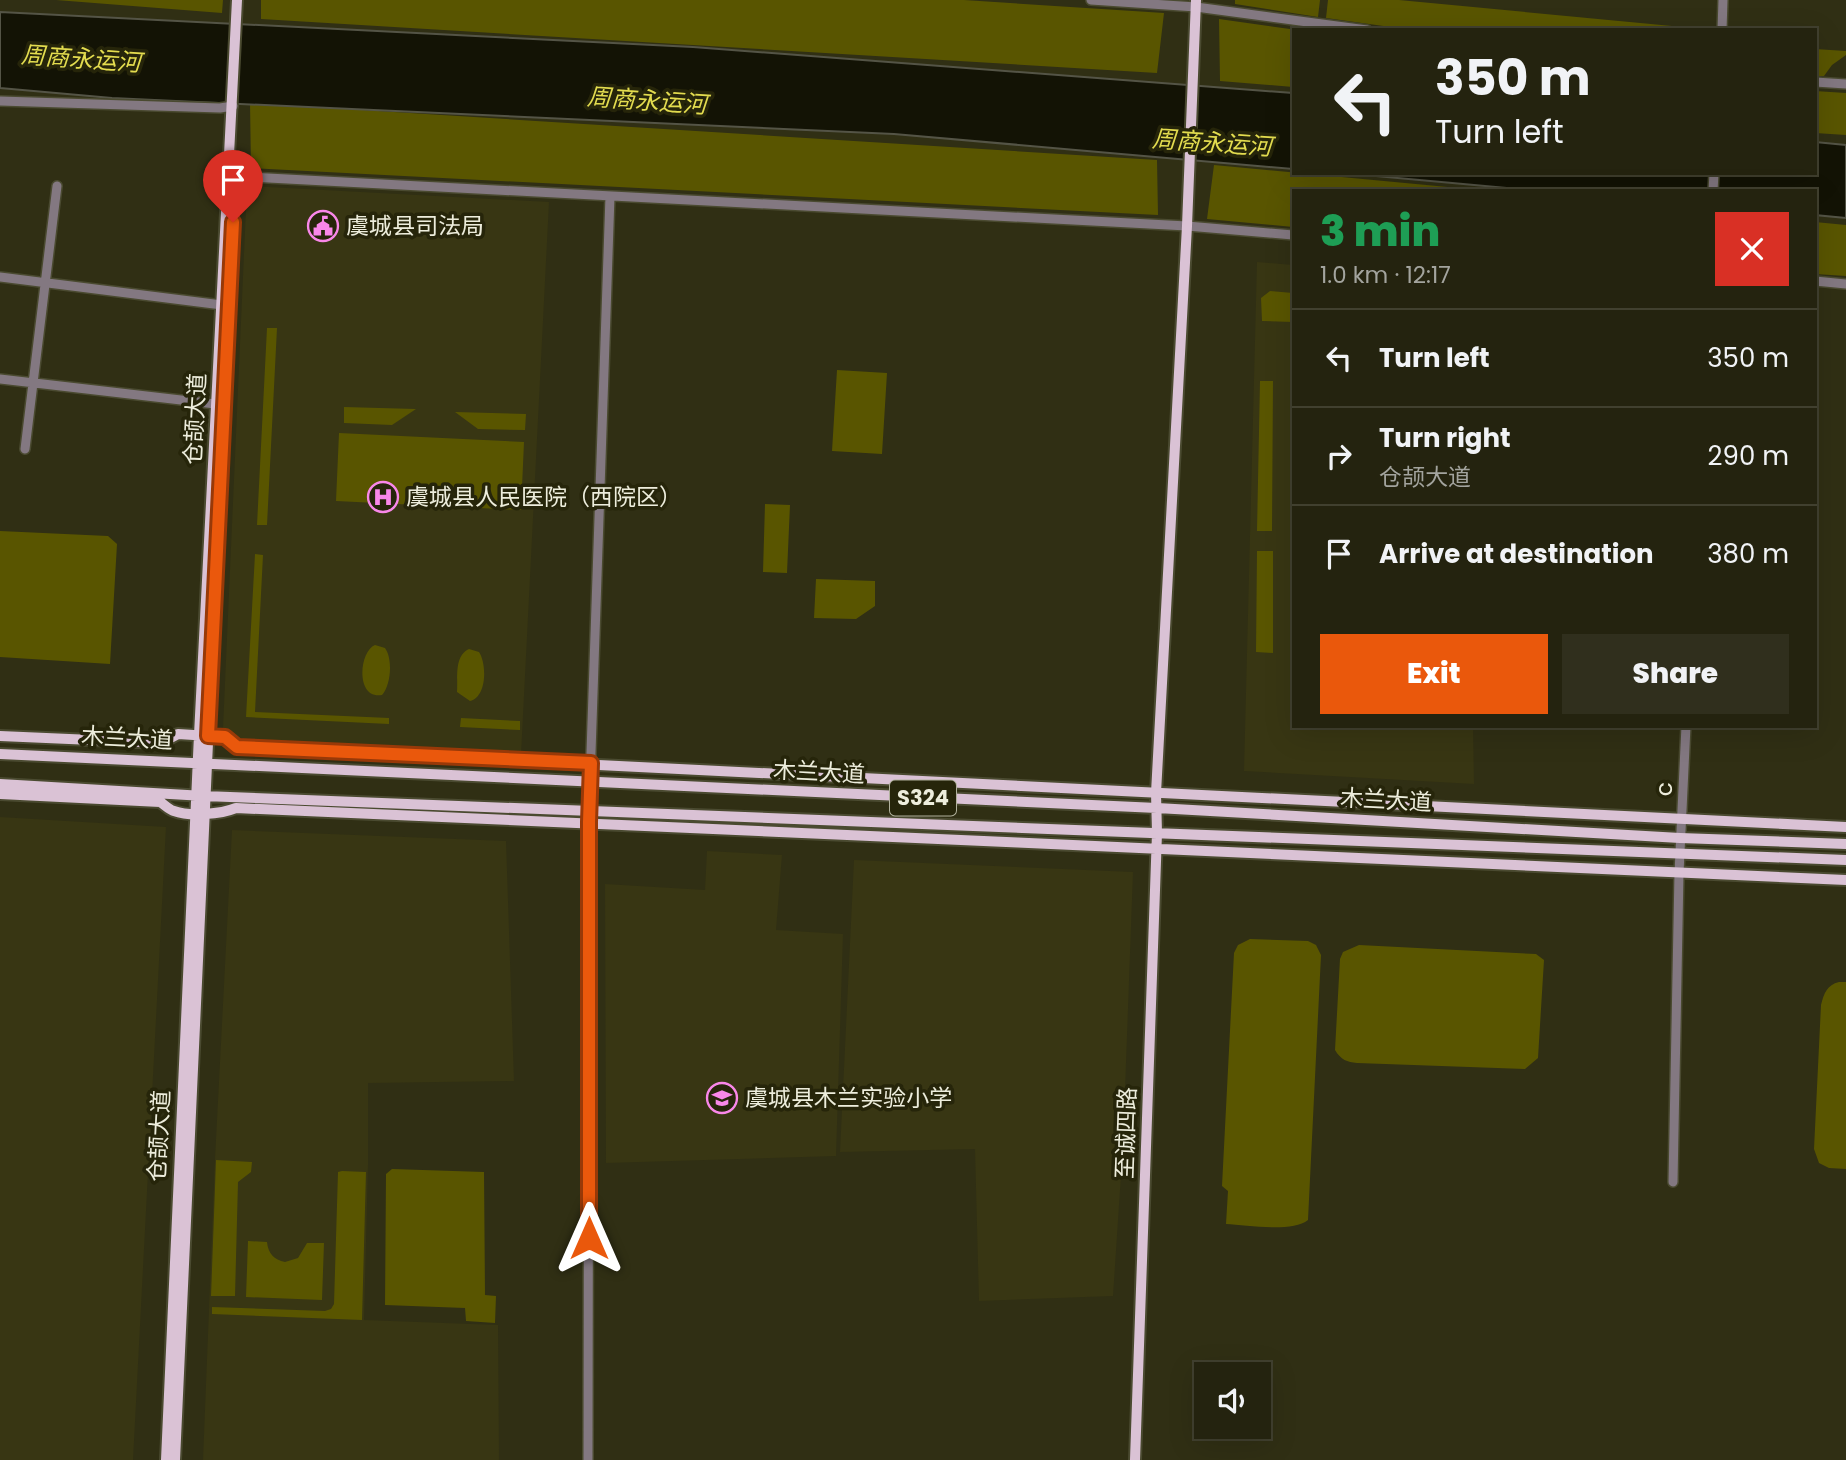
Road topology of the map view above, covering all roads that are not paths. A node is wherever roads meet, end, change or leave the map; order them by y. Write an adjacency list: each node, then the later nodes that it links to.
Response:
1 (237, 0): 6 (main road)
2 (244, 0): 6 (main road)
3 (1091, 0): 5 (street)
4 (1723, 0): 8 (street)
5 (1196, 4): 7 (street); 16 (main road, 至诚四路)
6 (240, 18): 12 (main road, 仓颉大道)
7 (1354, 28)
8 (1722, 28)
9 (1817, 82): 10 (street)
10 (1846, 84)
11 (0, 101): 12 (street)
12 (236, 106): 13 (main road, 仓颉大道)
13 (232, 176): 15 (street); 22 (main road, 仓颉大道); 25 (main road, 仓颉大道)
14 (57, 186): 20 (street)
15 (610, 196): 16 (street); 32 (street)
16 (1187, 226): 17 (street); 35 (main road, 至诚四路)
17 (1292, 235)
18 (0, 277): 20 (street)
19 (1817, 281): 21 (street)
20 (46, 283): 22 (street); 24 (street)
21 (1846, 284)
22 (222, 306): 25 (main road, 仓颉大道)
23 (0, 379): 24 (street)
24 (33, 383): 25 (street); 26 (street)
25 (220, 404): 29 (main road, 仓颉大道)
26 (25, 449)
27 (1686, 728): 41 (street, c)
28 (0, 736): 29 (main road)
29 (203, 736): 31 (main road, 仓颉大道); 32 (main road)
30 (0, 754): 31 (main road, 木兰大道 / S324)
31 (202, 763): 33 (main road, 木兰大道 / S324); 37 (main road, 仓颉大道)
32 (591, 763): 33 (street); 35 (main road)
33 (591, 783): 38 (main road, 木兰大道 / S324); 40 (street)
34 (0, 784): 37 (main road, 木兰大道 / S324)
35 (1156, 793): 38 (main road, 至诚四路); 41 (main road)
36 (0, 794): 39 (main road)
37 (200, 796): 39 (main road, 仓颉大道); 40 (main road, 木兰大道 / S324)
38 (1157, 808): 43 (main road, 至诚四路); 44 (main road, 木兰大道 / S324)
39 (199, 813): 40 (main road); 52 (main road, 仓颉大道); 53 (main road, 仓颉大道)
40 (589, 817): 43 (main road, 木兰大道 / S324); 46 (main road); 54 (street)
41 (1681, 820): 42 (main road); 44 (street, c)
42 (1846, 827)
43 (1157, 833): 46 (main road, 至诚四路); 47 (main road, 木兰大道 / S324)
44 (1680, 838): 45 (main road, 木兰大道 / S324); 47 (street, c)
45 (1846, 844)
46 (1157, 851): 49 (main road); 55 (main road, 至诚四路)
47 (1679, 854): 48 (main road, 木兰大道 / S324); 49 (street, c)
48 (1846, 860)
49 (1678, 873): 50 (main road); 51 (street, c)
50 (1846, 880)
51 (1673, 1182)
52 (166, 1460)
53 (175, 1460)
54 (588, 1460)
55 (1135, 1460)

